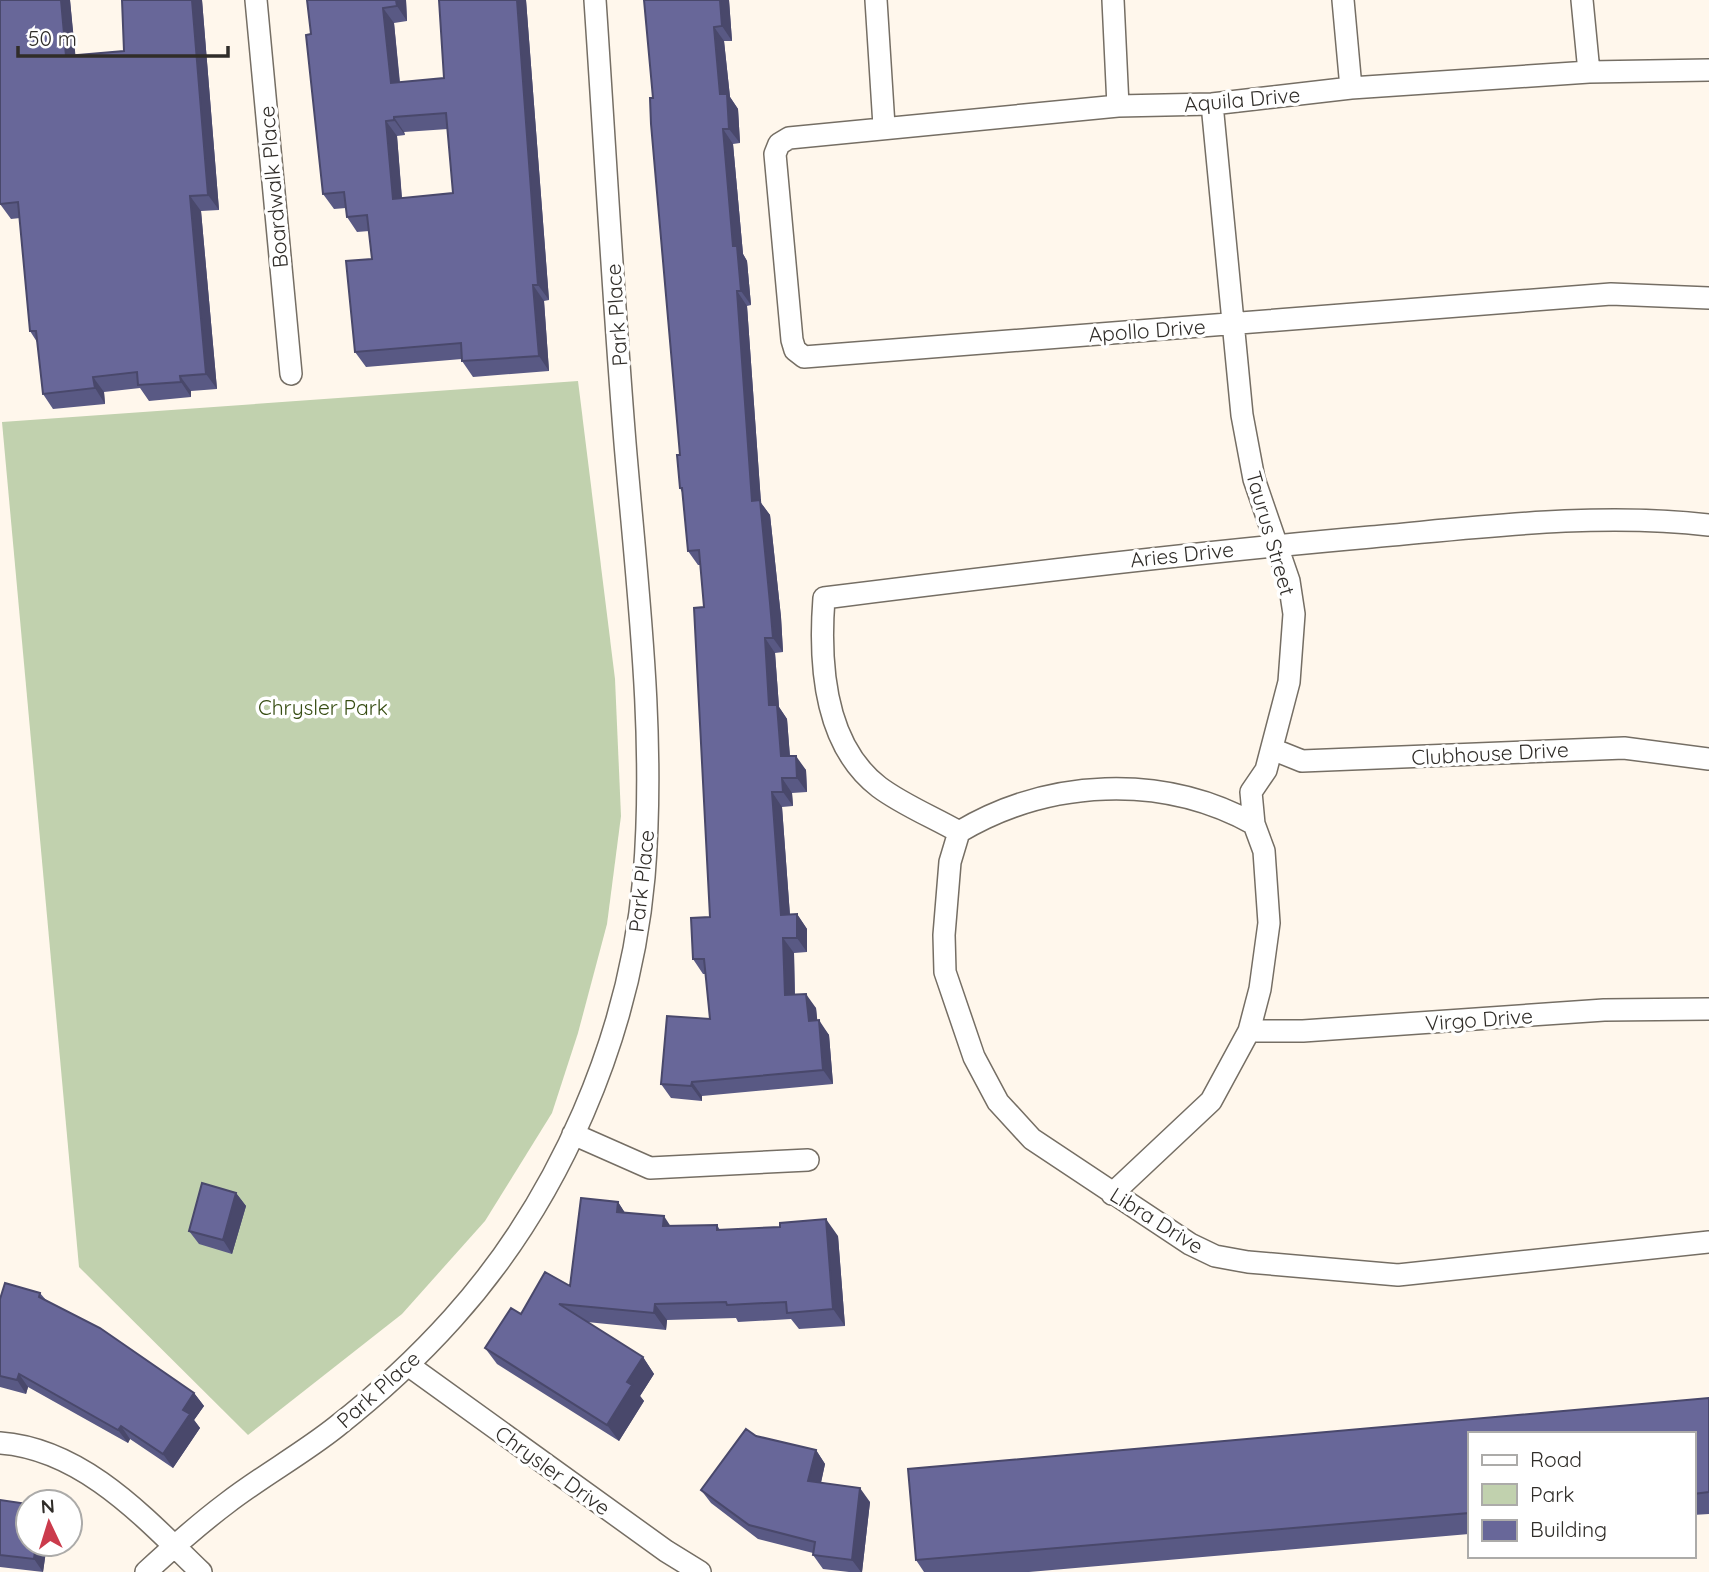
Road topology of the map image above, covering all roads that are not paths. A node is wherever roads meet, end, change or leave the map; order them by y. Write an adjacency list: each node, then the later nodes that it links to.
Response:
1 (256, 0): 16 (street, Boardwalk Place)
2 (595, 0): 25 (street, Park Place)
3 (876, 0): 12 (street)
4 (1114, 0): 11 (street)
5 (1343, 0): 9 (street)
6 (1582, 0): 8 (street)
7 (1709, 70): 8 (street, Aquila Drive)
8 (1589, 72): 9 (street, Aquila Drive)
9 (1351, 88): 10 (street, Aquila Drive)
10 (1212, 104): 11 (street, Aquila Drive); 15 (street, Taurus Street)
11 (1118, 106): 12 (street, Aquila Drive)
12 (884, 126): 13 (street, Aquila Drive)
13 (779, 145): 15 (street, Apollo Drive)
14 (1709, 298): 15 (street, Apollo Drive)
15 (1233, 324): 18 (street, Taurus Street)
16 (291, 374)
17 (1709, 525): 18 (street, Aries Drive)
18 (1275, 545): 19 (street, Taurus Street); 22 (street, Aries Drive)
19 (1272, 749): 20 (street, Clubhouse Drive); 21 (street, Taurus Street)
20 (1709, 759)
21 (1254, 824): 22 (street); 24 (street, Taurus Street)
22 (959, 832): 27 (street, Libra Drive)
23 (1709, 1009): 24 (street, Virgo Drive)
24 (1249, 1031): 27 (street, Taurus Street)
25 (573, 1134): 26 (street); 29 (street, Park Place)
26 (808, 1160)
27 (1112, 1194): 28 (street, Libra Drive)
28 (1709, 1242)
29 (408, 1365): 31 (street, Park Place); 34 (street, Chrysler Drive)
30 (0, 1443): 31 (street)
31 (174, 1546): 32 (street, Park Place); 33 (street)
32 (146, 1572)
33 (201, 1572)
34 (700, 1572)

